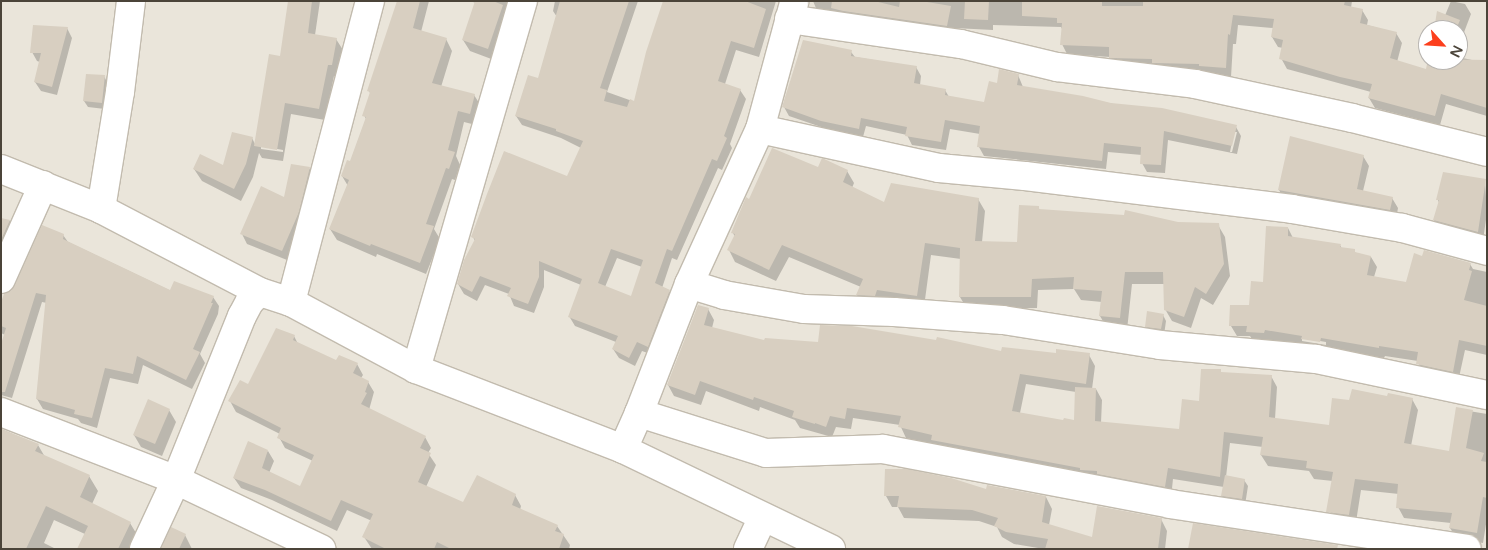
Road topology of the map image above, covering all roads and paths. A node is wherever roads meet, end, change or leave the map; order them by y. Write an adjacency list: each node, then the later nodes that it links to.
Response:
1 (131, 1): 9 (street)
2 (370, 1): 14 (street)
3 (523, 1): 15 (street)
4 (792, 10): 5 (street); 6 (street)
5 (760, 129): 10 (street); 12 (street)
6 (1487, 152)
7 (1, 169): 8 (street)
8 (43, 185): 9 (street); 11 (street)
9 (101, 209): 13 (street)
10 (1487, 251)
11 (1, 279)
12 (689, 284): 16 (street); 18 (street)
13 (260, 292): 14 (street); 20 (street)
14 (290, 302): 15 (street)
15 (416, 369): 19 (street)
16 (1487, 394)
17 (1, 412): 20 (street)
18 (639, 412): 19 (street); 26 (street)
19 (622, 449): 21 (street)
20 (176, 480): 22 (street); 23 (street)
21 (763, 517): 24 (street); 25 (street)
22 (144, 549)
23 (321, 549)
24 (748, 549)
25 (832, 549)
26 (1467, 549)

